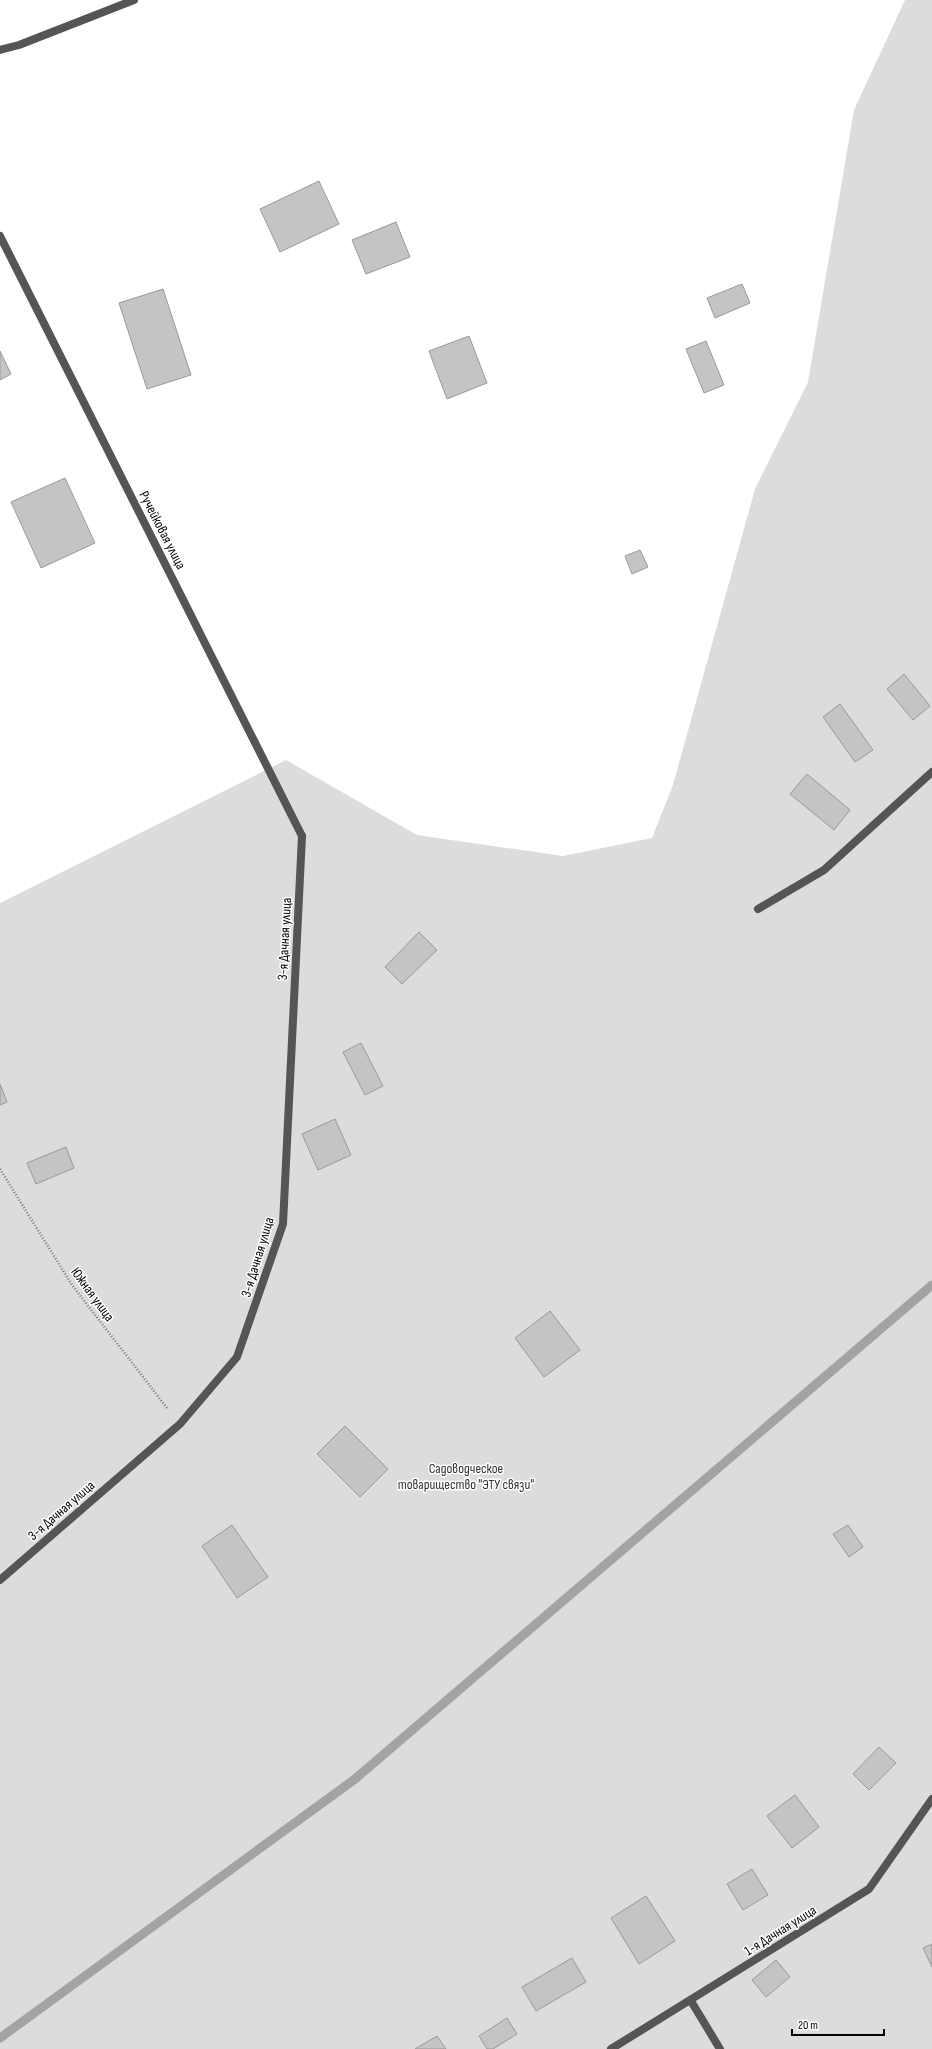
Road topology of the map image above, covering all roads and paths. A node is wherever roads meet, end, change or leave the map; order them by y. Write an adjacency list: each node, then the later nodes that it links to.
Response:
1 (134, 0): 2 (street)
2 (0, 50)
3 (0, 236): 5 (street, Ручейковая улица)
4 (932, 772): 6 (street)
5 (302, 836): 8 (street, 3-я Дачная улица)
6 (758, 908)
7 (0, 1170): 8 (path, Южная улица)
8 (180, 1424): 9 (street, 3-я Дачная улица)
9 (0, 1580)
10 (932, 1799): 11 (street, 1-я Дачная улица)
11 (691, 2001): 12 (street, 1-я Дачная улица); 13 (street)
12 (612, 2049)
13 (720, 2049)

